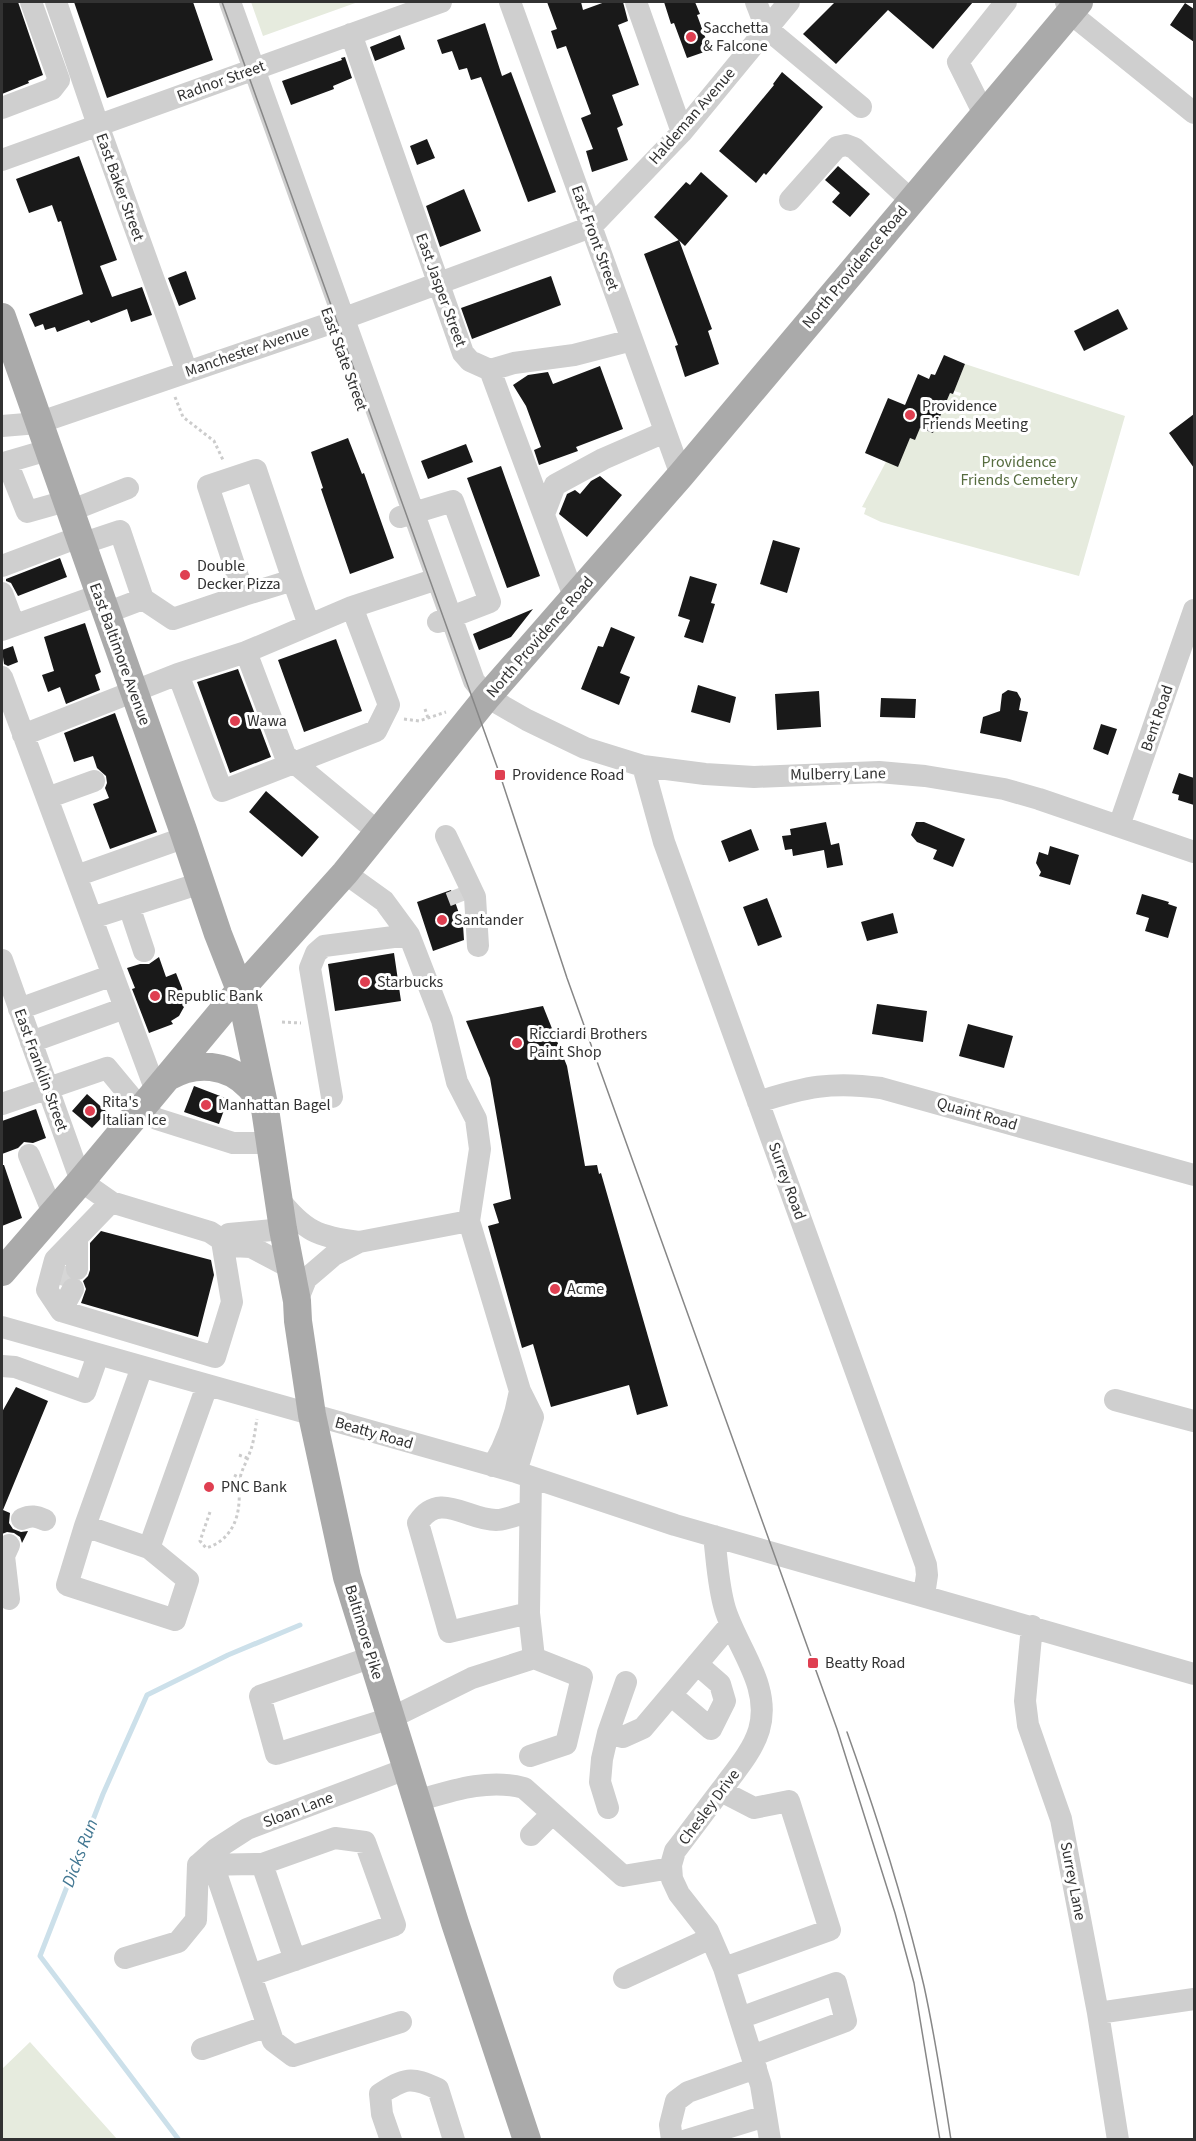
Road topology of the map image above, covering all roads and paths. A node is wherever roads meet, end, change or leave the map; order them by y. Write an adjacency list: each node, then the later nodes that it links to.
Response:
1 (31, 2): 16 (street)
2 (56, 2): 19 (street, East Baker Street)
3 (216, 2): 14 (street, East State Street)
4 (230, 2): 14 (street, East State Street)
5 (441, 2): 13 (street, Radnor Street)
6 (510, 2): 24 (street, East Front Street)
7 (636, 2): 20 (street)
8 (756, 2): 12 (street)
9 (789, 2): 12 (street, Haldeman Avenue)
10 (1006, 2): 18 (street)
11 (1071, 5): 17 (street); 18 (main road, North Providence Road)
12 (766, 28): 15 (street); 20 (street, Haldeman Avenue)
13 (351, 34): 14 (street, Radnor Street); 25 (street, East Jasper Street)
14 (248, 72): 19 (street, Radnor Street); 27 (street, East State Street)
15 (861, 107)
16 (2, 108)
17 (1194, 113)
18 (984, 114): 23 (main road, North Providence Road)
19 (98, 125): 21 (street, Radnor Street); 31 (street, East Baker Street)
20 (682, 132): 24 (street, Haldeman Avenue)
21 (2, 160)
22 (790, 200): 23 (street)
23 (911, 200): 38 (main road, North Providence Road)
24 (591, 227): 25 (street, Manchester Avenue); 28 (street, East Front Street)
25 (437, 282): 27 (street, Manchester Avenue); 30 (street, East Jasper Street)
26 (2, 317): 29 (main road, East Baltimore Avenue)
27 (337, 320): 31 (street, Manchester Avenue); 41 (street, East State Street)
28 (632, 340): 30 (street); 35 (street, East Front Street)
29 (10, 367): 33 (main road, East Baltimore Avenue)
30 (490, 370): 42 (street)
31 (187, 372): 33 (street, Manchester Avenue)
32 (174, 393): 39 (path)
33 (38, 423): 34 (street, Manchester Avenue); 36 (main road, East Baltimore Avenue)
34 (2, 426)
35 (665, 432): 38 (street, East Front Street); 42 (street)
36 (48, 450): 37 (street); 43 (main road, East Baltimore Avenue)
37 (4, 463): 43 (street)
38 (681, 475): 50 (main road, North Providence Road)
39 (230, 478): 45 (street); 48 (street)
40 (128, 488): 43 (street)
41 (407, 514): 46 (street, East State Street); 54 (street)
42 (544, 514): 50 (street)
43 (74, 523): 44 (street); 49 (street); 51 (main road, East Baltimore Avenue)
44 (2, 566)
45 (293, 580): 48 (street); 55 (street)
46 (431, 581): 52 (street); 54 (street, East State Street)
47 (2, 593): 56 (street)
48 (244, 595): 49 (street)
49 (143, 599): 51 (street)
50 (575, 599): 61 (main road, North Providence Road)
51 (103, 604): 56 (street); 60 (main road, East Baltimore Avenue)
52 (352, 607): 55 (street); 66 (street)
53 (1194, 610): 70 (street, Bent Road)
54 (445, 620): 61 (street, East State Street)
55 (309, 625): 57 (street)
56 (8, 627)
57 (246, 652): 58 (street); 66 (street)
58 (178, 674): 60 (street); 66 (street)
59 (2, 677): 65 (street)
60 (134, 693): 65 (street); 72 (main road, East Baltimore Avenue)
61 (469, 708): 63 (path); 67 (street, Mulberry Lane); 71 (main road, North Providence Road)
62 (425, 709): 63 (path)
63 (428, 718): 64 (path)
64 (404, 719)
65 (23, 735): 69 (street)
66 (294, 763): 71 (street)
67 (643, 766): 70 (street, Mulberry Lane); 91 (street, Surrey Road)
68 (94, 781): 69 (street)
69 (47, 798): 75 (street)
70 (1119, 826): 73 (street, Mulberry Lane)
71 (378, 832): 74 (main road, North Providence Road)
72 (186, 837): 75 (street); 76 (main road, East Baltimore Avenue)
73 (1194, 852)
74 (345, 873): 79 (street); 84 (main road, North Providence Road)
75 (76, 876): 78 (street)
76 (201, 883): 77 (street); 84 (main road, East Baltimore Avenue)
77 (129, 906): 78 (street); 81 (street)
78 (92, 918): 83 (street)
79 (409, 935): 90 (street); 101 (street)
80 (478, 946): 80 (street)
81 (144, 951)
82 (2, 965): 86 (street, East Franklin Street)
83 (113, 975): 85 (street); 86 (street)
84 (240, 990): 89 (main road, North Providence Road); 93 (main road, East Baltimore Avenue)
85 (125, 1008): 87 (street); 89 (street)
86 (19, 1009): 87 (street, East Franklin Street)
87 (31, 1042): 88 (street, East Franklin Street)
88 (48, 1088): 89 (street); 92 (street); 97 (street, East Franklin Street)
89 (155, 1092): 93 (main road); 94 (street); 97 (main road, North Providence Road)
90 (332, 1097)
91 (758, 1102): 96 (street, Quaint Road); 133 (street, Surrey Road)
92 (2, 1104)
93 (265, 1109): 94 (main road, Baltimore Pike)
94 (270, 1143): 98 (main road, Baltimore Pike)
95 (29, 1155): 100 (street)
96 (1194, 1175)
97 (81, 1181): 99 (street); 100 (main road, North Providence Road)
98 (278, 1198): 102 (main road, Baltimore Pike); 105 (street)
99 (111, 1202): 103 (street); 104 (street)
100 (53, 1213): 106 (main road, North Providence Road)
101 (469, 1221): 105 (street); 116 (street)
102 (283, 1228): 104 (street); 107 (main road, Baltimore Pike)
103 (77, 1239): 109 (street); 109 (street)
104 (222, 1241): 107 (street); 109 (street)
105 (359, 1242): 108 (street)
106 (3, 1266)
107 (291, 1268): 108 (main road, Baltimore Pike)
108 (297, 1301): 118 (main road, Baltimore Pike)
109 (61, 1311): 111 (street)
110 (2, 1327): 111 (street, Beatty Road)
111 (52, 1341): 112 (street, Beatty Road)
112 (98, 1355): 113 (street); 114 (street, Beatty Road)
113 (2, 1366)
114 (142, 1367): 115 (street, Beatty Road); 129 (street)
115 (207, 1386): 118 (street, Beatty Road); 132 (street)
116 (520, 1391): 123 (street); 124 (street)
117 (1115, 1400): 120 (street)
118 (312, 1416): 123 (street, Beatty Road); 138 (main road, Baltimore Pike)
119 (257, 1419): 122 (path)
120 (1194, 1421)
121 (239, 1455): 122 (path)
122 (247, 1458): 126 (path)
123 (493, 1466): 124 (street, Beatty Road)
124 (524, 1474): 127 (street); 130 (street, Beatty Road)
125 (234, 1475): 126 (path)
126 (240, 1478): 128 (path)
127 (529, 1511): 135 (street); 135 (street)
128 (210, 1512)
129 (86, 1526): 132 (street); 132 (street)
130 (714, 1536): 133 (street, Beatty Road); 136 (street, Chesley Drive)
131 (9, 1545): 134 (street)
132 (149, 1548)
133 (924, 1595): 137 (street, Beatty Road)
134 (9, 1599)
135 (529, 1613): 139 (street)
136 (730, 1625): 140 (street); 148 (street, Chesley Drive)
137 (1032, 1626): 141 (street, Beatty Road); 163 (street, Surrey Lane)
138 (372, 1657): 144 (main road, Baltimore Pike); 144 (street)
139 (534, 1658): 144 (street); 146 (street)
140 (698, 1664): 143 (street); 143 (street)
141 (1194, 1674)
142 (626, 1682): 145 (street)
143 (671, 1695): 145 (street)
144 (391, 1718): 147 (main road, Baltimore Pike)
145 (608, 1733): 150 (street)
146 (530, 1756)
147 (406, 1769): 149 (main road, Baltimore Pike); 154 (street, Sloan Lane)
148 (721, 1791): 155 (street, Chesley Drive); 159 (street)
149 (416, 1801): 151 (street); 172 (main road, Baltimore Pike)
150 (608, 1808)
151 (552, 1814): 152 (street); 155 (street)
152 (531, 1835)
153 (262, 1864): 154 (street); 158 (street); 158 (street)
154 (198, 1865): 157 (street); 160 (street)
155 (671, 1868): 156 (street)
156 (711, 1938): 159 (street); 161 (street)
157 (125, 1958)
158 (295, 1960): 160 (street)
159 (724, 1968): 164 (street)
160 (251, 1975): 166 (street)
161 (624, 1978)
162 (1194, 1999): 163 (street)
163 (1098, 2013): 176 (street, Surrey Lane)
164 (740, 2018): 168 (street); 168 (street)
165 (401, 2022): 166 (street)
166 (268, 2026): 167 (street)
167 (202, 2049)
168 (754, 2062): 169 (street); 173 (street)
169 (766, 2116): 174 (street); 175 (street)
170 (391, 2139): 171 (street)
171 (454, 2139)
172 (527, 2139)
173 (672, 2139)
174 (687, 2139)
175 (770, 2139)
176 (1118, 2139)

